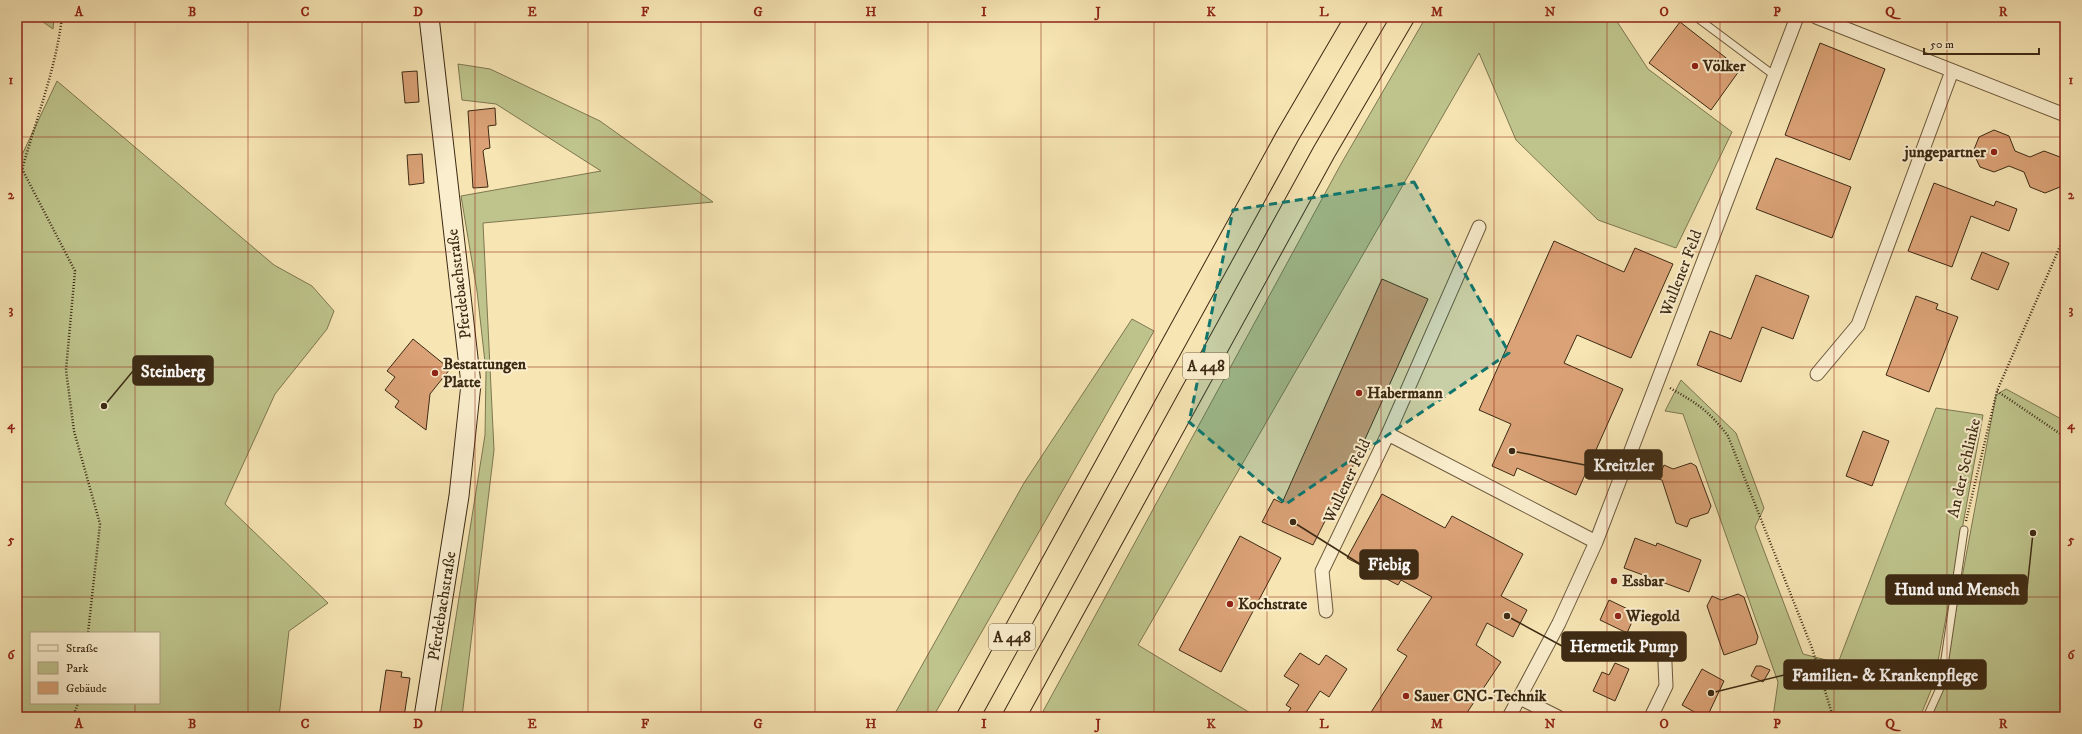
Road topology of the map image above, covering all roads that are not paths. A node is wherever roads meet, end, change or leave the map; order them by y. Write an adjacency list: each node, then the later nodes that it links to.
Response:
1 (429, 17): 18 (main road, Pferdebachstraße)
2 (1357, 17): 19 (highway, A 448)
3 (1403, 17): 20 (highway, A 448)
4 (1696, 17): 8 (lane)
5 (1797, 17): 8 (street, Wullener Feld)
6 (1816, 17): 7 (street)
7 (1952, 71): 9 (street); 11 (street)
8 (1775, 76): 14 (street, Wullener Feld)
9 (2065, 115)
10 (1479, 227): 12 (street, Wullener Feld)
11 (1816, 374)
12 (1388, 434): 14 (street, Wullener Feld); 15 (street, Wullener Feld)
13 (1964, 530): 24 (lane, An der Schlinke)
14 (1596, 542): 17 (street, Wullener Feld)
15 (1326, 611)
16 (1664, 641): 23 (street)
17 (1520, 698): 21 (street, Wullener Feld); 22 (street)
18 (424, 717)
19 (968, 717)
20 (1014, 717)
21 (1509, 717)
22 (1558, 717)
23 (1651, 717)
24 (1927, 717)

